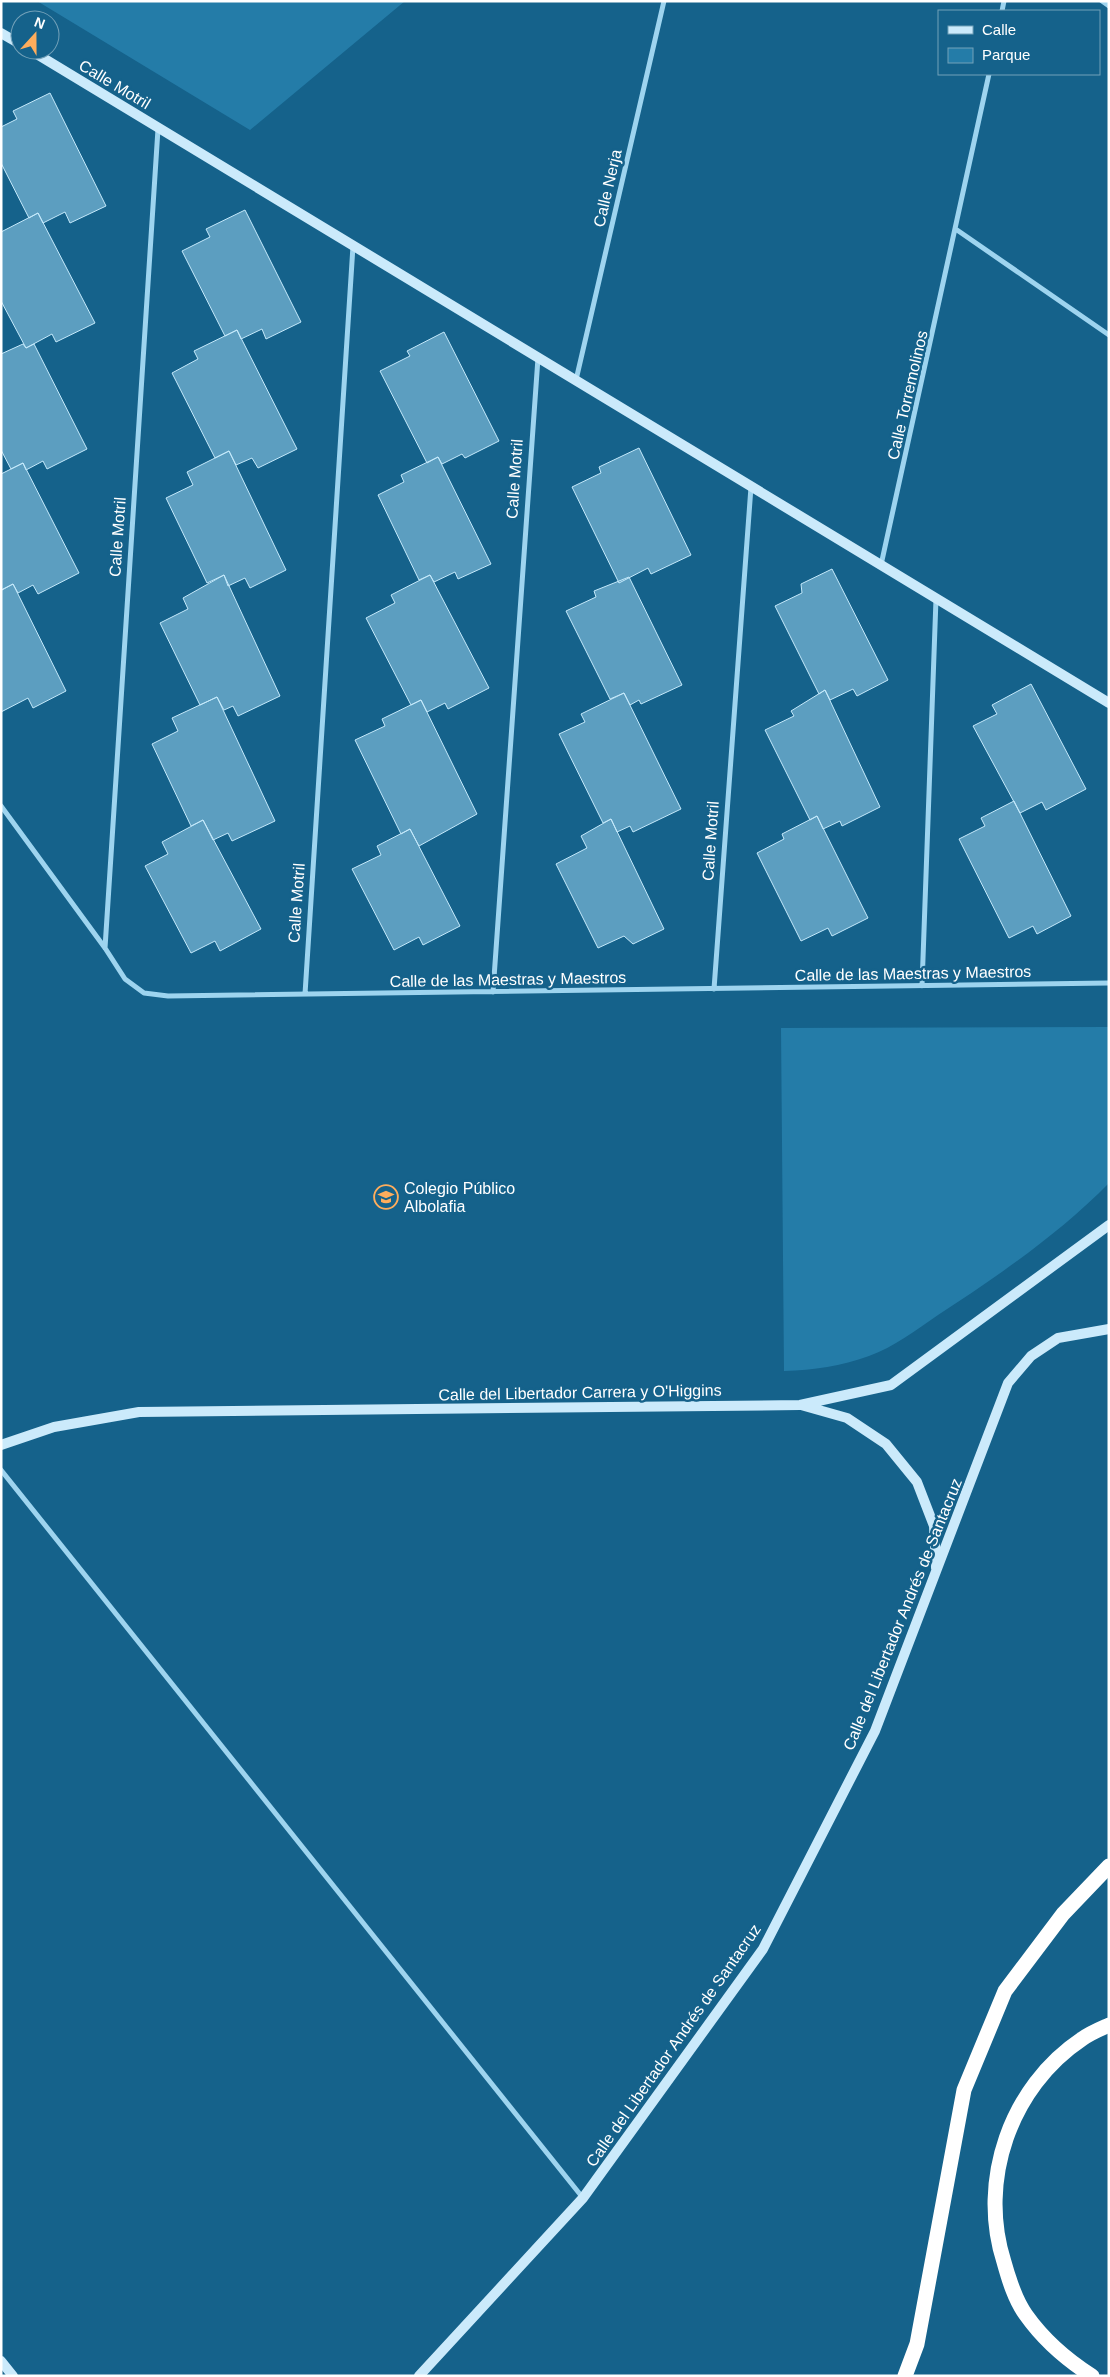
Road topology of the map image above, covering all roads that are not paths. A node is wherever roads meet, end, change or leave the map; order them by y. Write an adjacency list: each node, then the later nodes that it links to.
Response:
1 (664, 1): 11 (street, Calle Nerja)
2 (1102, 1): 3 (street)
3 (1109, 6)
4 (46, 60): 6 (main road, Calle Motril)
5 (989, 75): 7 (street, Calle Torremolinos)
6 (158, 128): 8 (main road, Calle Motril); 17 (street, Calle Motril)
7 (957, 230): 9 (street); 13 (street, Calle Torremolinos)
8 (353, 245): 10 (main road, Calle Motril); 22 (street, Calle Motril)
9 (1109, 336)
10 (538, 358): 11 (main road, Calle Motril); 21 (street, Calle Motril)
11 (576, 381): 12 (main road, Calle Motril)
12 (751, 487): 13 (main road, Calle Motril); 20 (street, Calle Motril)
13 (881, 565): 14 (main road, Calle Motril)
14 (936, 599): 15 (main road, Calle Motril); 19 (street)
15 (1109, 703)
16 (1, 806): 17 (street, Calle de las Maestras y Maestros)
17 (105, 948): 22 (street, Calle de las Maestras y Maestros)
18 (1109, 983): 19 (street, Calle de las Maestras y Maestros)
19 (922, 986): 20 (street, Calle de las Maestras y Maestros)
20 (714, 989): 21 (street, Calle de las Maestras y Maestros)
21 (493, 992): 22 (street, Calle de las Maestras y Maestros)
22 (305, 994)
23 (1109, 1225): 25 (main road, Calle del Libertador Carrera y O'Higgins)
24 (1109, 1329): 28 (main road, Calle del Libertador Andrés de Santacruz)
25 (800, 1405): 26 (main road, Calle del Libertador Carrera y O'Higgins); 28 (main road)
26 (1, 1446)
27 (1, 1470): 31 (street)
28 (936, 1574): 31 (main road, Calle del Libertador Andrés de Santacruz)
29 (1109, 1866): 35 (highway)
30 (1109, 2025): 36 (highway)
31 (583, 2198): 34 (main road, Calle del Libertador Andrés de Santacruz)
32 (1, 2361): 33 (main road)
33 (13, 2376)
34 (420, 2376)
35 (905, 2376)
36 (1092, 2376)

